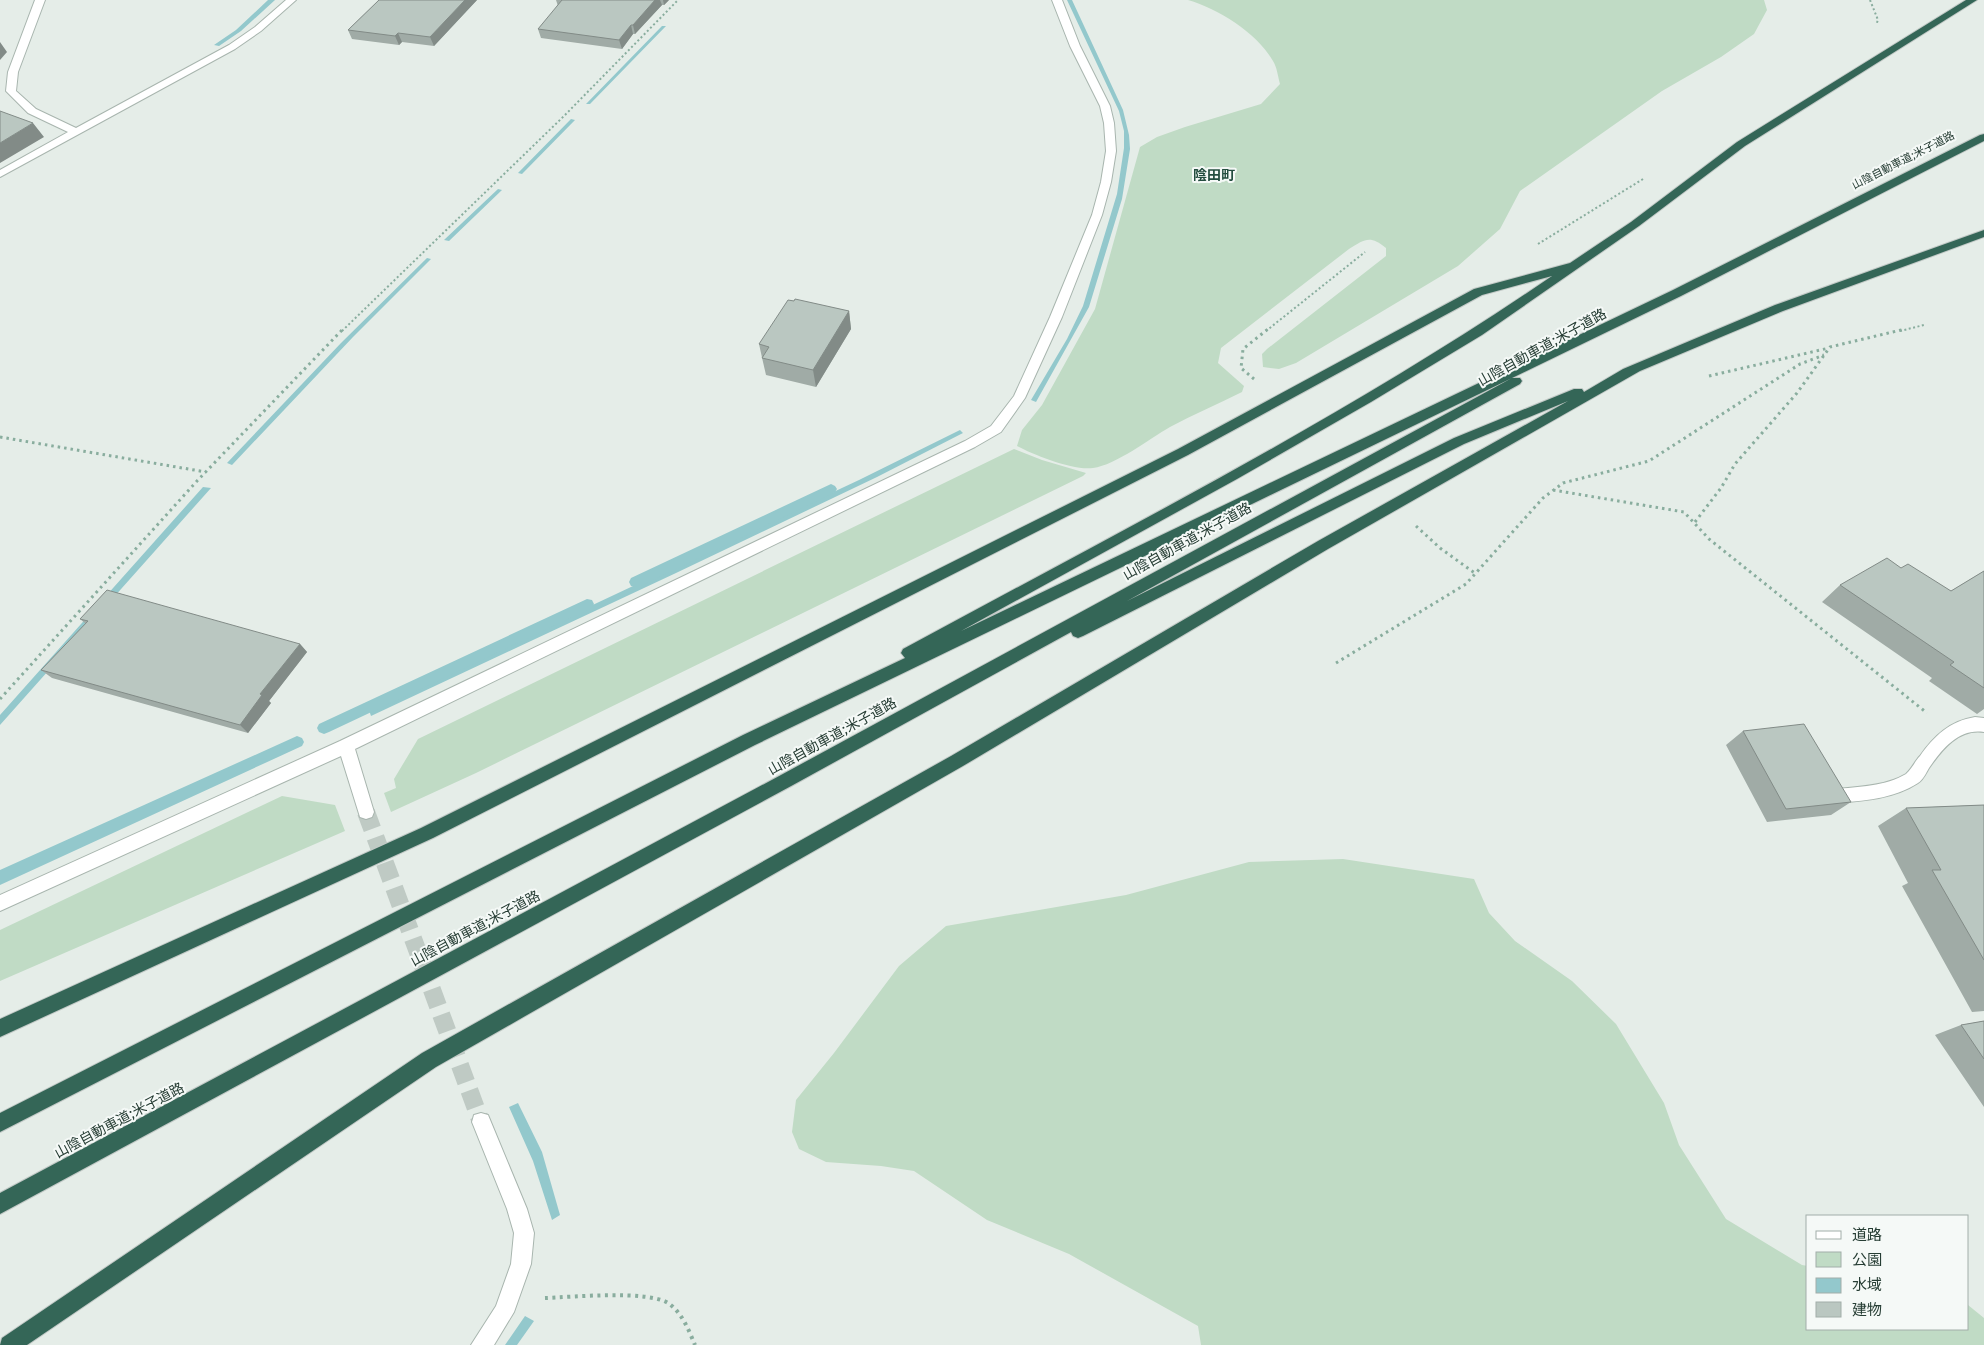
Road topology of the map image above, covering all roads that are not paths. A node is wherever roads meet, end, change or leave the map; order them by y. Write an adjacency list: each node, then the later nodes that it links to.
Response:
1 (40, 0): 5 (street)
2 (291, 0): 5 (street)
3 (1057, 0): 14 (street)
4 (1969, 1): 9 (highway)
5 (76, 132): 7 (street)
6 (1984, 137): 10 (highway, 山陰自動車道;米子道路)
7 (0, 174)
8 (1984, 233): 11 (highway)
9 (1574, 266): 13 (highway); 19 (highway)
10 (1677, 293): 13 (highway, 山陰自動車道;米子道路); 15 (highway, 山陰自動車道;米子道路)
11 (1635, 369): 15 (highway); 23 (highway)
12 (1984, 725): 16 (street)
13 (749, 740): 21 (highway, 山陰自動車道;米子道路)
14 (346, 746): 17 (street); 18 (street)
15 (787, 780): 22 (highway, 山陰自動車道;米子道路)
16 (1835, 796)
17 (366, 812)
18 (0, 903)
19 (0, 1028)
20 (481, 1122): 24 (street)
21 (0, 1123)
22 (0, 1204)
23 (9, 1345)
24 (482, 1345)

